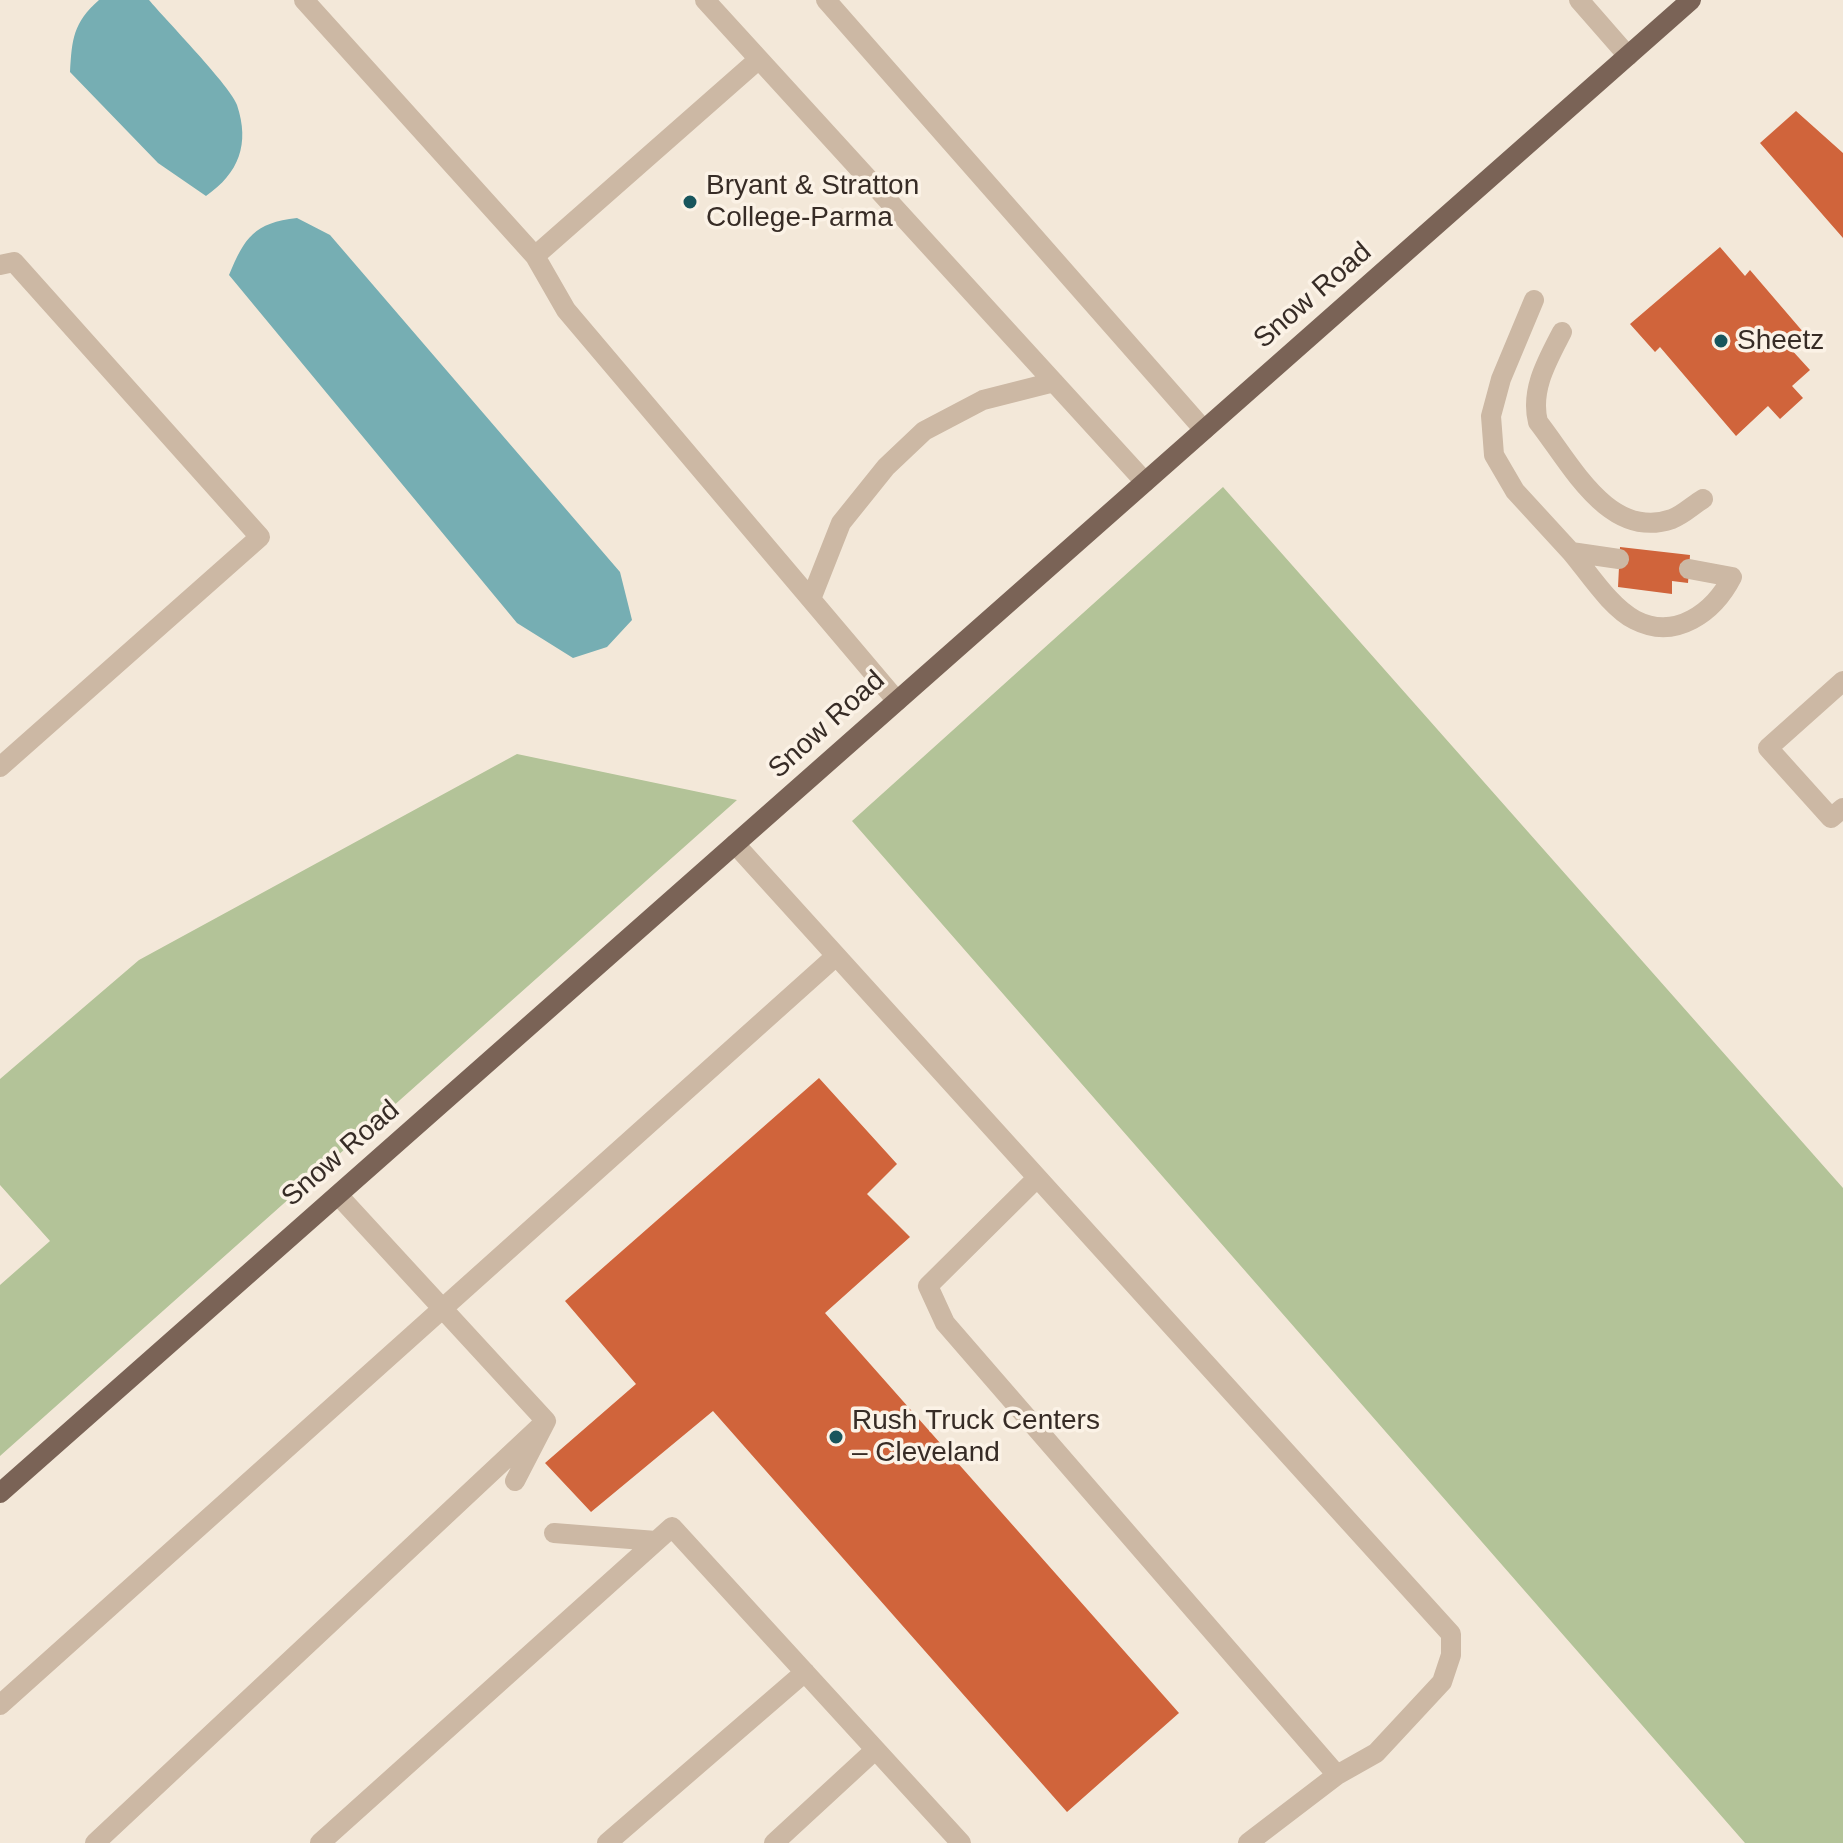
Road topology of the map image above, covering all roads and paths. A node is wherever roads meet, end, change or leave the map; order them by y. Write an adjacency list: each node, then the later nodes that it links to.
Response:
1 (304, 0): 8 (lane)
2 (705, 0): 7 (lane)
3 (826, 0): 13 (lane)
4 (1579, 0): 6 (lane)
5 (1691, 0): 6 (main road, Snow Road)
6 (1628, 56): 13 (main road, Snow Road)
7 (759, 59): 8 (lane); 12 (lane)
8 (535, 256): 19 (lane)
9 (0, 265): 22 (lane)
10 (1534, 300): 16 (lane)
11 (1562, 332): 15 (lane)
12 (1054, 382): 14 (lane); 19 (lane)
13 (1204, 430): 14 (main road, Snow Road)
14 (1145, 482): 21 (main road, Snow Road)
15 (1703, 499)
16 (1571, 552): 17 (lane); 18 (lane)
17 (1619, 559)
18 (1689, 569)
19 (811, 599): 21 (lane)
20 (1843, 681): 23 (lane)
21 (897, 701): 24 (main road, Snow Road)
22 (0, 767)
23 (1843, 808)
24 (735, 844): 25 (lane); 27 (main road, Snow Road)
25 (836, 956): 26 (lane); 28 (lane)
26 (1037, 1178): 37 (lane); 37 (lane)
27 (338, 1195): 28 (lane); 31 (main road, Snow Road)
28 (441, 1307): 29 (lane); 35 (lane)
29 (546, 1421): 30 (lane); 38 (lane)
30 (515, 1481)
31 (0, 1493)
32 (554, 1533): 33 (lane)
33 (656, 1541): 34 (lane); 39 (lane)
34 (805, 1672): 36 (lane); 40 (lane)
35 (0, 1705)
36 (875, 1750): 41 (lane); 42 (lane)
37 (1337, 1775): 43 (lane)
38 (95, 1843)
39 (320, 1843)
40 (607, 1843)
41 (774, 1843)
42 (961, 1843)
43 (1248, 1843)

